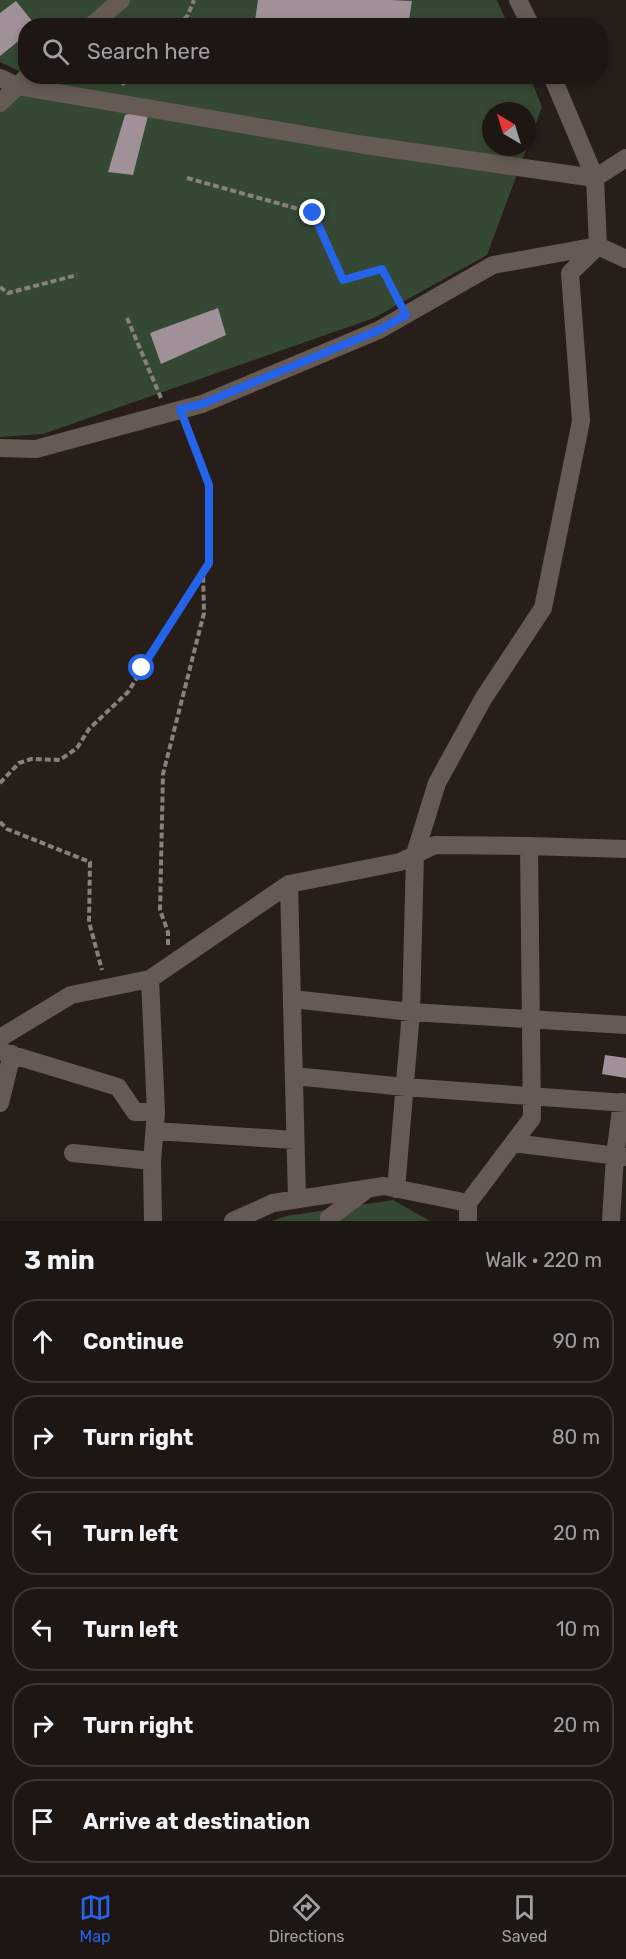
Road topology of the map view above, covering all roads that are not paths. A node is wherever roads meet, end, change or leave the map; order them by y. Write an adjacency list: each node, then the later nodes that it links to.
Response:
1 (121, 0): 3 (street)
2 (518, 0): 4 (street)
3 (100, 18)
4 (527, 18)
5 (15, 80): 8 (street)
6 (36, 84): 10 (street)
7 (555, 84): 10 (street)
8 (0, 103)
9 (626, 158): 10 (street)
10 (595, 178): 11 (street)
11 (598, 246): 12 (street); 13 (street); 16 (street)
12 (626, 259)
13 (0, 448)
14 (529, 846): 15 (street); 16 (street); 21 (street)
15 (626, 849)
16 (416, 854): 17 (street); 20 (street)
17 (289, 884): 18 (street); 19 (street)
18 (150, 979): 23 (street); 30 (street)
19 (292, 999): 20 (street); 25 (street)
20 (411, 1012): 21 (street); 26 (street)
21 (531, 1018): 22 (street); 27 (street)
22 (626, 1025)
23 (0, 1038)
24 (6, 1052): 29 (street); 30 (street)
25 (294, 1076): 26 (street); 32 (street)
26 (405, 1087): 27 (street); 38 (street)
27 (532, 1095): 28 (street); 33 (street)
28 (624, 1102): 35 (street)
29 (0, 1103)
30 (156, 1112): 31 (street)
31 (155, 1131): 32 (street); 36 (street)
32 (295, 1140): 39 (street)
33 (513, 1143): 35 (street); 40 (street)
34 (74, 1154): 36 (street)
35 (621, 1157): 44 (street)
36 (152, 1161): 41 (street)
37 (368, 1189): 38 (street); 39 (street); 43 (street)
38 (396, 1189): 40 (street)
39 (297, 1199): 42 (street)
40 (468, 1212)
41 (153, 1221)
42 (233, 1221)
43 (329, 1221)
44 (611, 1221)

